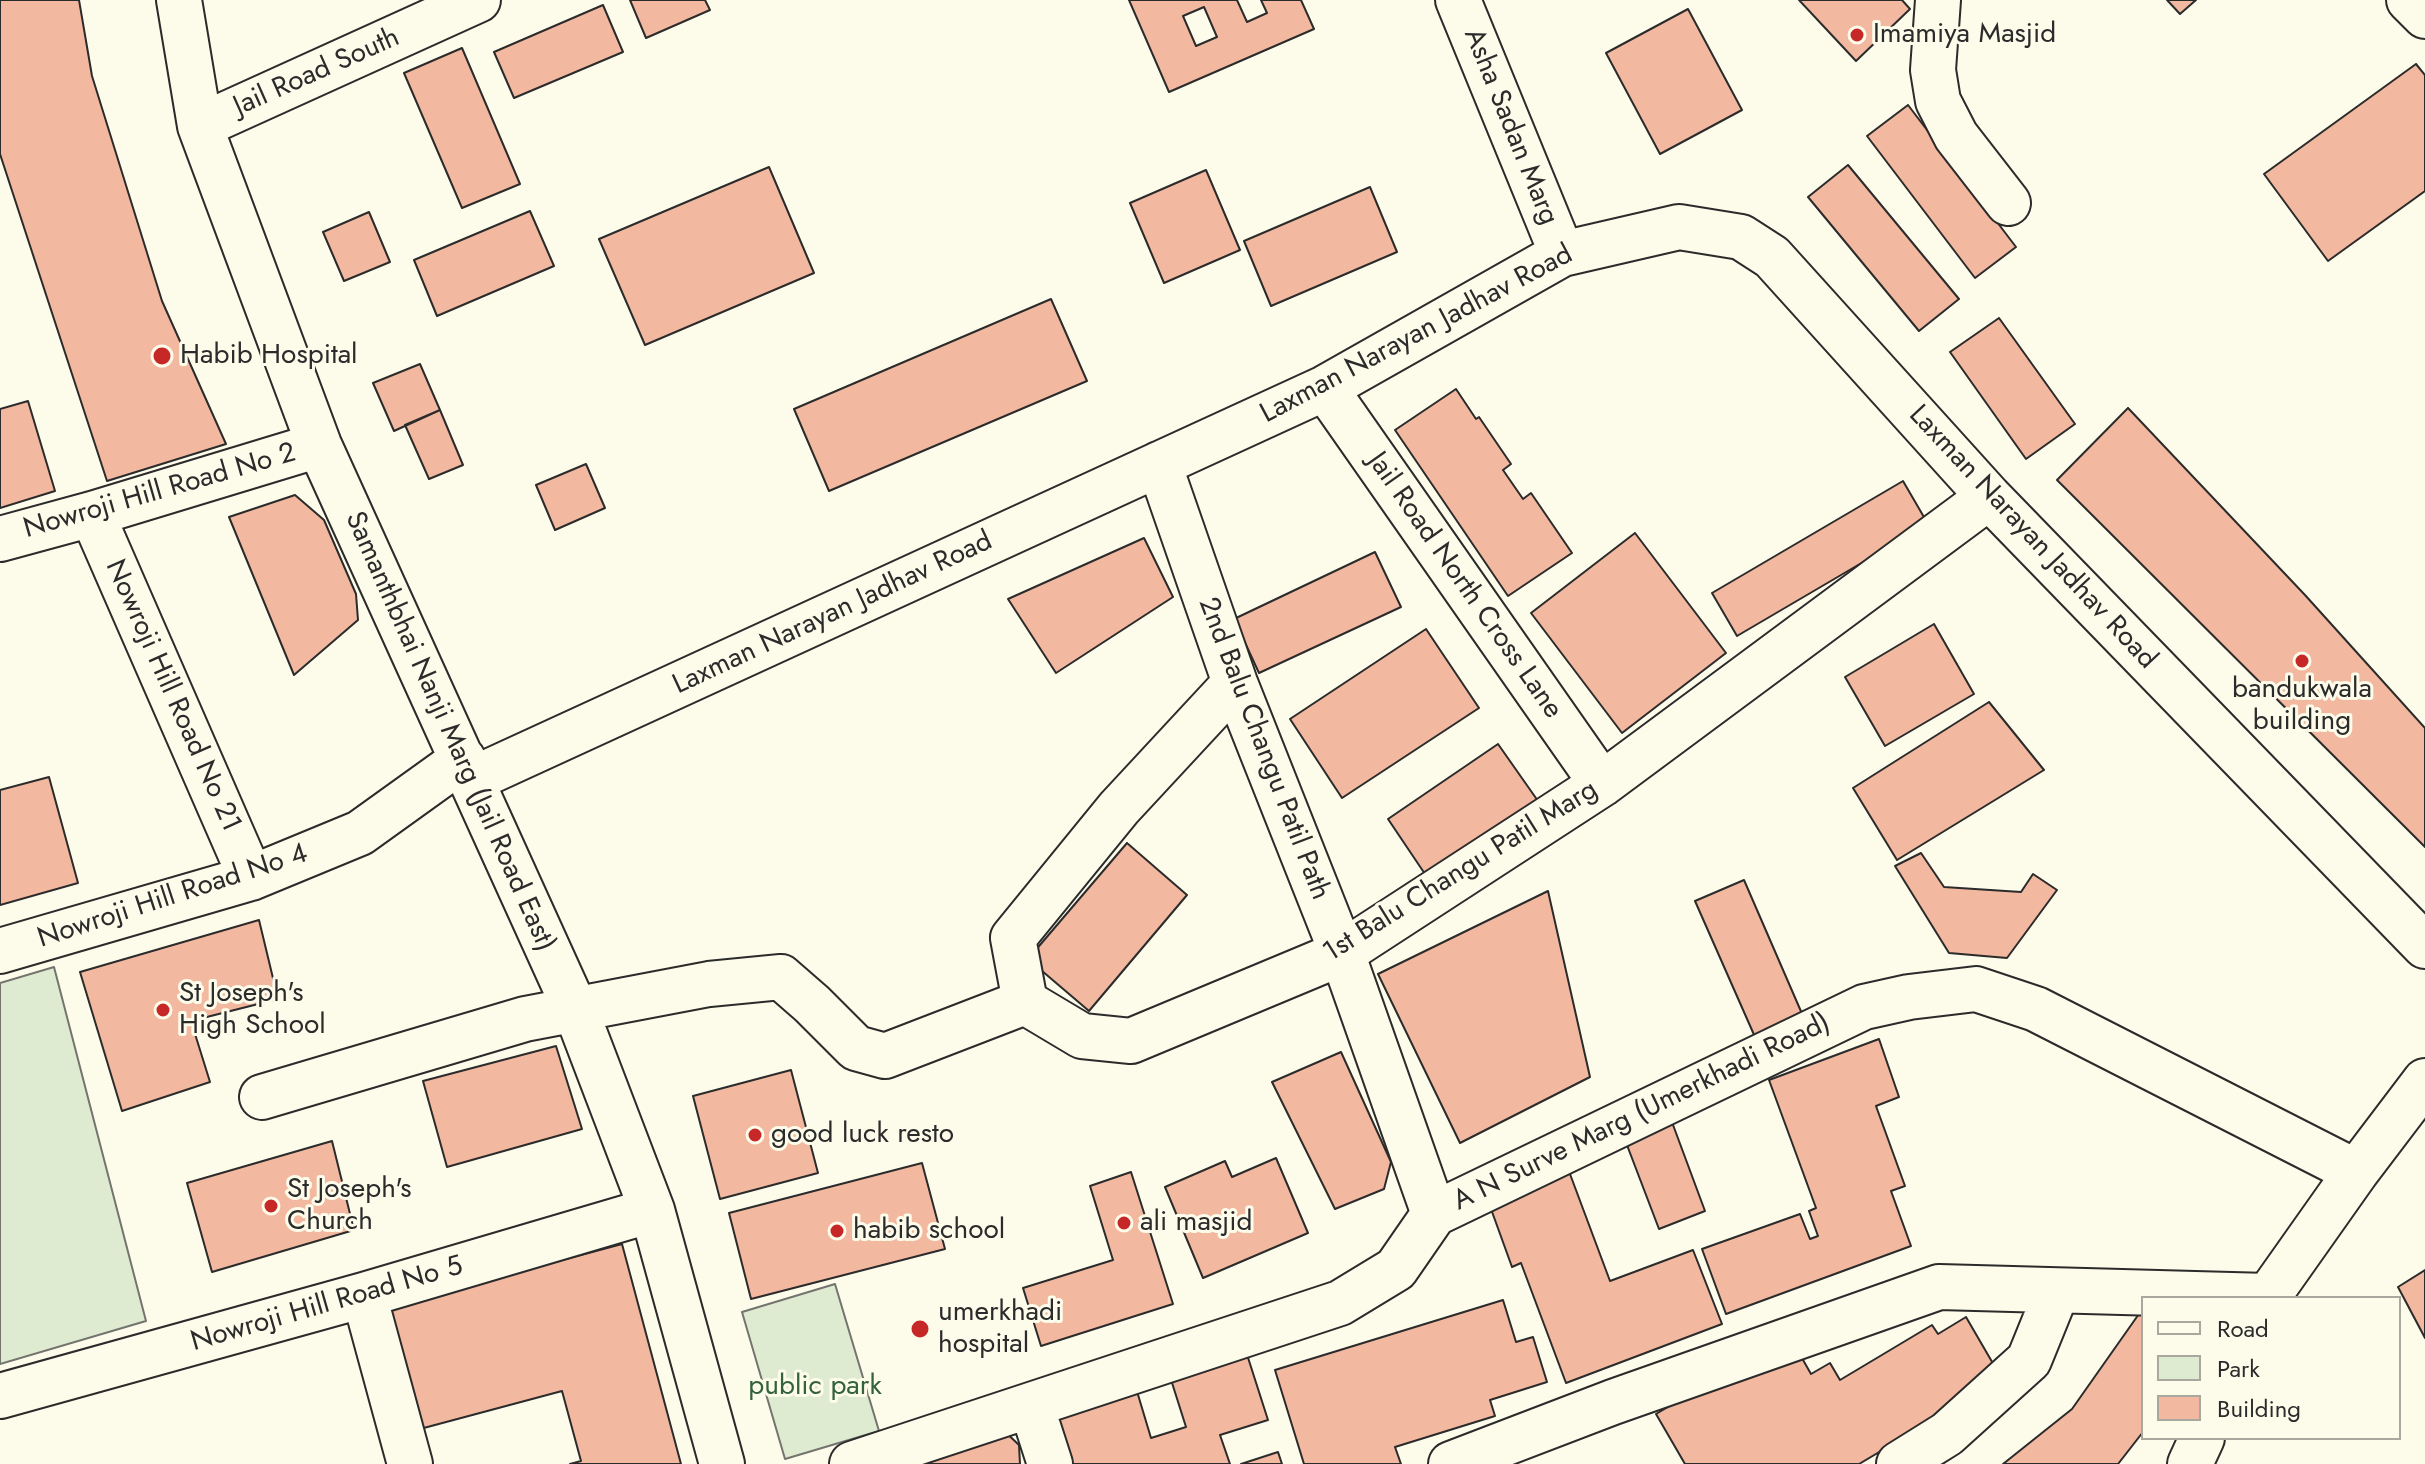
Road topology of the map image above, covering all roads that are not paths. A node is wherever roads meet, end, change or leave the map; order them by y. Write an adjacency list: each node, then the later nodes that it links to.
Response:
1 (179, 0): 8 (street, Samanthbhai Nanji Marg (Jail Road East))
2 (478, 0): 8 (street, Jail Road South)
3 (1495, 0): 7 (street)
4 (1938, 0): 9 (street)
5 (2409, 0): 6 (street)
6 (2425, 16)
7 (1466, 19): 10 (street, Asha Sadan Marg)
8 (200, 126): 12 (street, Samanthbhai Nanji Marg (Jail Road East))
9 (2008, 203)
10 (1562, 254): 11 (street, Laxman Narayan Jadhav Road); 14 (street, Laxman Narayan Jadhav Road)
11 (1325, 388): 13 (street, Laxman Narayan Jadhav Road); 19 (street, Jail Road North Cross Lane)
12 (319, 445): 15 (street, Nowroji Hill Road No 2); 18 (street, Samanthbhai Nanji Marg (Jail Road East))
13 (1159, 464): 17 (street, 2nd Balu Changu Patil Path); 18 (street, Laxman Narayan Jadhav Road)
14 (1989, 497): 19 (street, 1st Balu Changu Patil Marg); 21 (street, Laxman Narayan Jadhav Road)
15 (92, 514): 16 (street, Nowroji Hill Road No 2); 20 (street, Nowroji Hill Road No 21)
16 (0, 539)
17 (1235, 683): 23 (street, 2nd Balu Changu Patil Path); 24 (street)
18 (467, 770): 20 (street, Nowroji Hill Road No 4); 25 (street, Samanthbhai Nanji Marg (Jail Road East))
19 (1602, 784): 23 (street, 1st Balu Changu Patil Marg)
20 (251, 878): 22 (street, Nowroji Hill Road No 4)
21 (2425, 946)
22 (0, 951)
23 (1342, 953): 24 (street, 1st Balu Changu Patil Marg); 30 (street, 2nd Balu Changu Patil Path)
24 (1025, 1002): 25 (street)
25 (576, 1011): 27 (street); 29 (street, Samanthbhai Nanji Marg (Jail Road East))
26 (2425, 1081): 28 (street)
27 (262, 1097)
28 (2356, 1172): 30 (street, A N Surve Marg (Umerkhadi Road)); 34 (street)
29 (652, 1210): 32 (street, Nowroji Hill Road No 5); 39 (street, Samanthbhai Nanji Marg (Jail Road East))
30 (1434, 1214): 36 (street, A N Surve Marg (Umerkhadi Road))
31 (2057, 1291): 33 (street); 42 (street); 43 (street)
32 (364, 1295): 35 (street, Nowroji Hill Road No 5); 38 (street)
33 (2233, 1296)
34 (2269, 1296)
35 (0, 1396)
36 (1031, 1405): 40 (street, A N Surve Marg (Umerkhadi Road)); 41 (street)
37 (2201, 1440): 44 (street)
38 (410, 1464)
39 (722, 1464)
40 (852, 1464)
41 (1050, 1464)
42 (1451, 1464)
43 (1899, 1464)
44 (2190, 1464)

